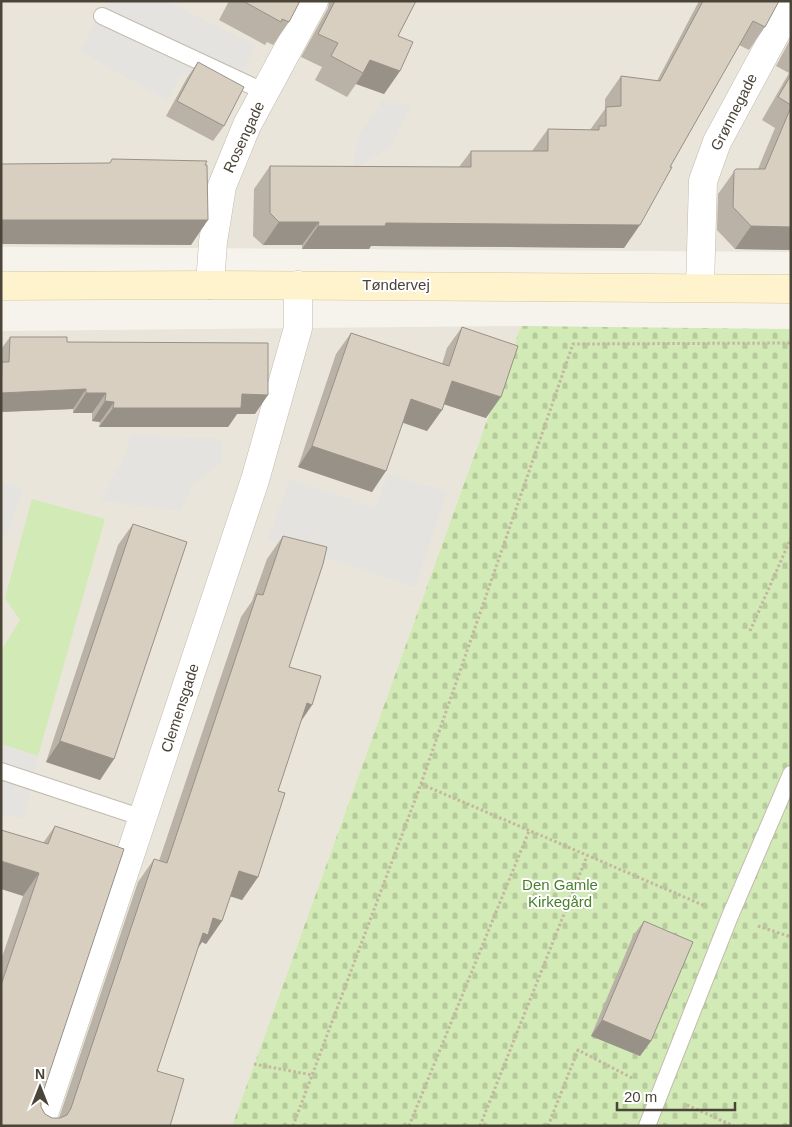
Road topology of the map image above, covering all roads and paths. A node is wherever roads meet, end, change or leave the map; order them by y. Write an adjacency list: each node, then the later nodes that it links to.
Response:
1 (314, 1): 4 (street, Rosengade)
2 (791, 5): 8 (street, Grønnegade)
3 (102, 16): 4 (lane)
4 (265, 92): 5 (street, Rosengade)
5 (210, 284): 6 (main road, Tøndervej); 7 (main road, Tøndervej)
6 (298, 285): 8 (main road, Tøndervej); 16 (street, Clemensgade)
7 (1, 286)
8 (700, 287): 9 (main road, Tøndervej)
9 (791, 288)
10 (791, 343): 15 (path)
11 (790, 539): 12 (path)
12 (750, 631)
13 (1, 771): 16 (lane)
14 (791, 774): 19 (lane)
15 (421, 784): 17 (path); 23 (path)
16 (143, 818): 25 (street, Clemensgade)
17 (529, 831): 18 (path); 27 (path)
18 (587, 856): 19 (path); 28 (path)
19 (730, 916): 21 (path); 24 (lane)
20 (791, 930): 21 (path)
21 (789, 937)
22 (254, 1064): 23 (path)
23 (312, 1075): 26 (path)
24 (660, 1094): 29 (path); 30 (lane); 31 (path)
25 (40, 1126)
26 (293, 1126)
27 (409, 1126)
28 (480, 1126)
29 (548, 1126)
30 (647, 1126)
31 (734, 1126)

